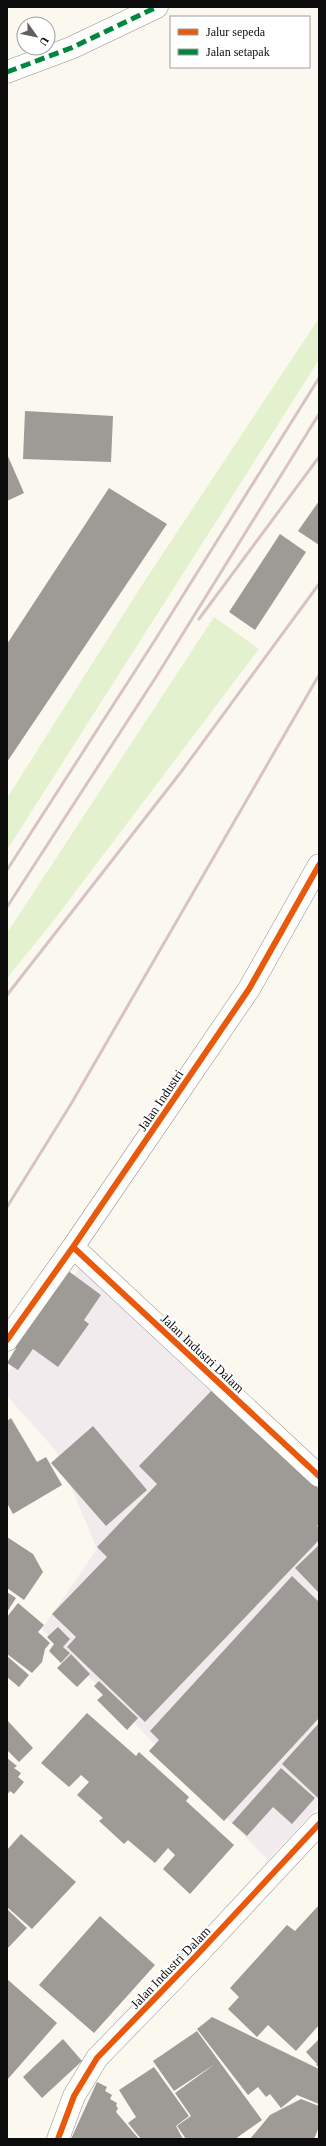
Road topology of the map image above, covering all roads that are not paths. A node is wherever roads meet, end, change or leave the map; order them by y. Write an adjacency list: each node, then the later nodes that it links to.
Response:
1 (157, 7): 2 (street)
2 (7, 72)
3 (319, 865): 4 (street, Jalan Industri)
4 (73, 1247): 5 (street, Jalan Industri); 6 (street, Jalan Industri Dalam)
5 (7, 1340)
6 (319, 1476)
7 (319, 1824): 8 (street, Jalan Industri Dalam)
8 (58, 2139)

